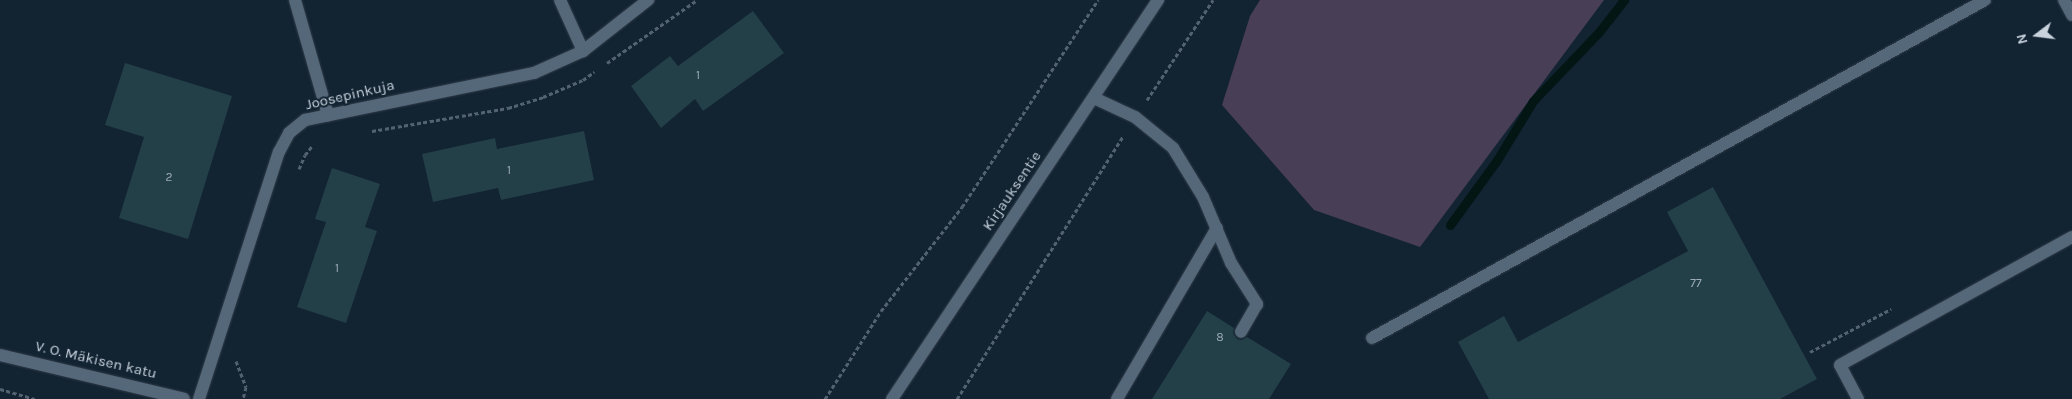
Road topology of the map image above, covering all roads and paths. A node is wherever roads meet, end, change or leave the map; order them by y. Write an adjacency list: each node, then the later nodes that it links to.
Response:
1 (295, 0): 13 (street)
2 (560, 0): 11 (street)
3 (648, 0): 11 (street, Joosepinkuja)
4 (697, 0): 15 (path)
5 (1098, 0): 29 (path)
6 (1158, 0): 12 (street, Kirjauksentie)
7 (1213, 0): 14 (path)
8 (1985, 0): 21 (street)
9 (2064, 0): 10 (street)
10 (2072, 15)
11 (583, 51): 13 (street, Joosepinkuja)
12 (1094, 98): 14 (street); 30 (street, Kirjauksentie)
13 (328, 115): 27 (street, Joosepinkuja)
14 (1135, 117): 18 (street); 31 (path)
15 (363, 133)
16 (315, 141): 17 (path)
17 (298, 171)
18 (1216, 228): 20 (street); 32 (street)
19 (2072, 238): 33 (street)
20 (1241, 332)
21 (1372, 338)
22 (0, 355): 26 (street, V. O. Mäkisen katu)
23 (236, 356): 28 (path)
24 (0, 389): 25 (path)
25 (36, 399)
26 (184, 399)
27 (199, 399)
28 (242, 399)
29 (824, 399)
30 (892, 399)
31 (957, 399)
32 (1117, 399)
33 (1858, 399)

